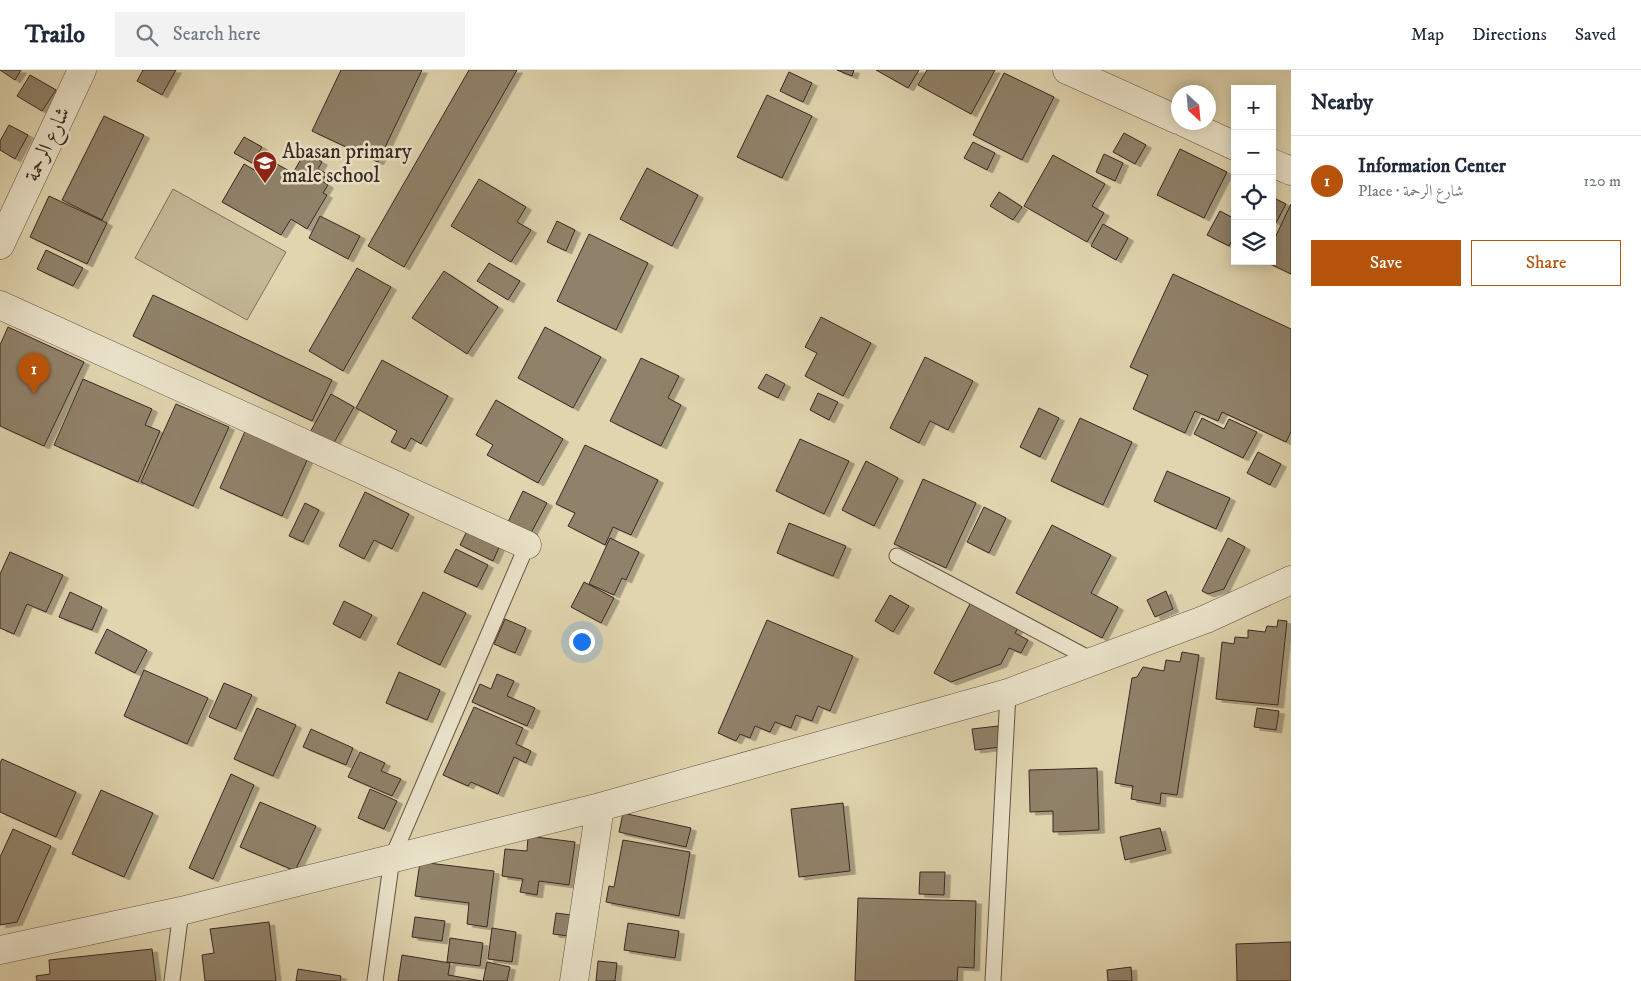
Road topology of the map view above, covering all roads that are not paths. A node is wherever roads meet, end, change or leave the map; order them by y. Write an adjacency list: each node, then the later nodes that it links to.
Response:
1 (82, 70): 8 (street, شارع الرحمة)
2 (1067, 70): 3 (street)
3 (1171, 117)
4 (1200, 130): 5 (street)
5 (1231, 144)
6 (1276, 165): 7 (street)
7 (1291, 171)
8 (0, 245)
9 (0, 305): 10 (street)
10 (527, 545): 16 (lane)
11 (897, 556): 13 (lane)
12 (1291, 580): 13 (street)
13 (1094, 661): 14 (street)
14 (1008, 693): 15 (street); 22 (lane)
15 (600, 807): 16 (street); 21 (street)
16 (392, 858): 17 (street); 20 (lane)
17 (181, 911): 18 (street); 19 (lane)
18 (0, 950)
19 (172, 981)
20 (376, 981)
21 (574, 981)
22 (993, 981)

